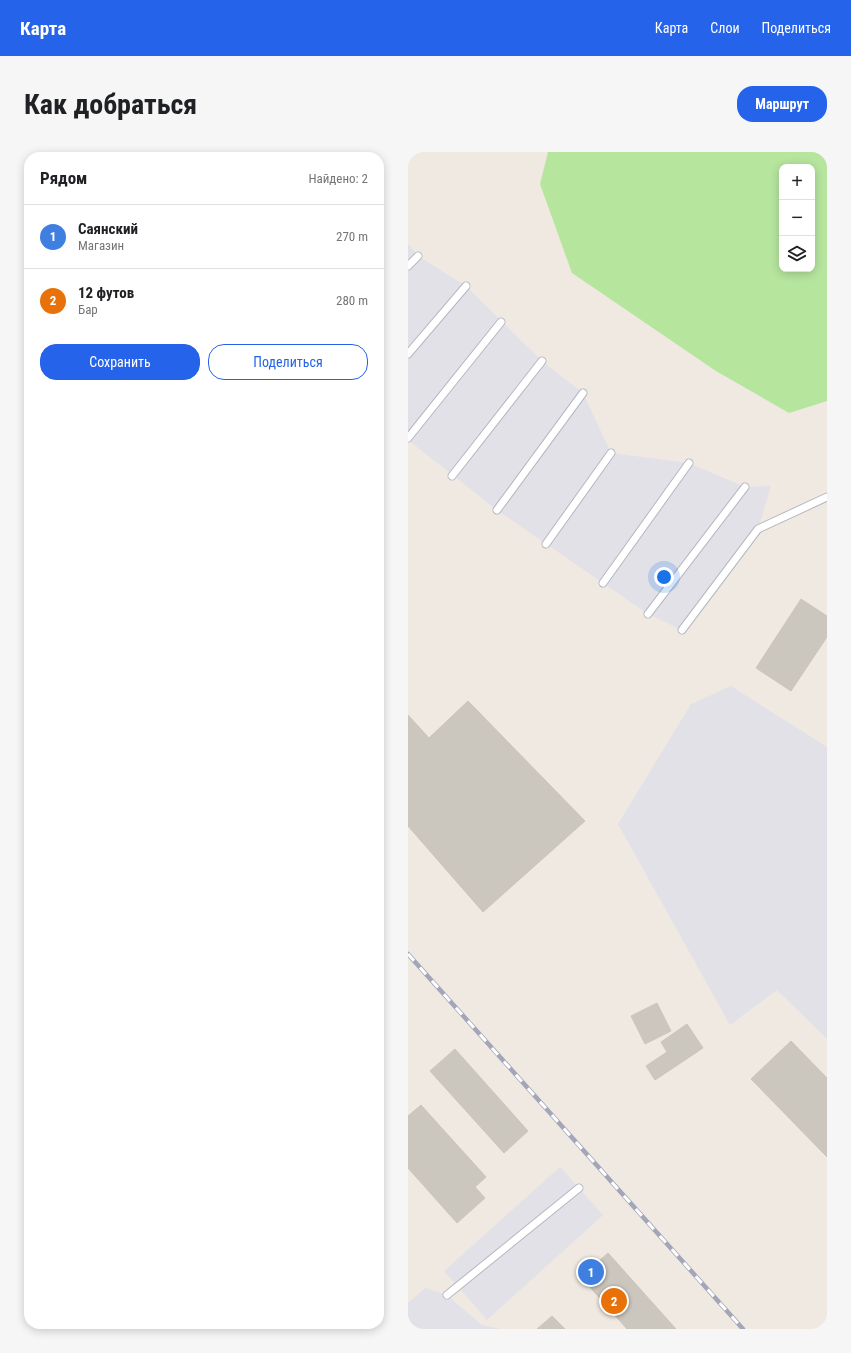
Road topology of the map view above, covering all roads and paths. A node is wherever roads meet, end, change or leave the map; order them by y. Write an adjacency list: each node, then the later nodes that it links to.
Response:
1 (418, 256): 2 (lane)
2 (408, 266)
3 (466, 286): 5 (lane)
4 (501, 322): 8 (lane)
5 (408, 354)
6 (542, 361): 11 (lane)
7 (583, 393): 14 (lane)
8 (408, 438)
9 (611, 453): 15 (lane)
10 (689, 463): 16 (lane)
11 (452, 476)
12 (745, 487): 17 (lane)
13 (827, 496): 18 (lane)
14 (497, 510)
15 (546, 544)
16 (603, 583)
17 (648, 614)
18 (682, 630)
19 (579, 1188): 20 (lane)
20 (447, 1295)

